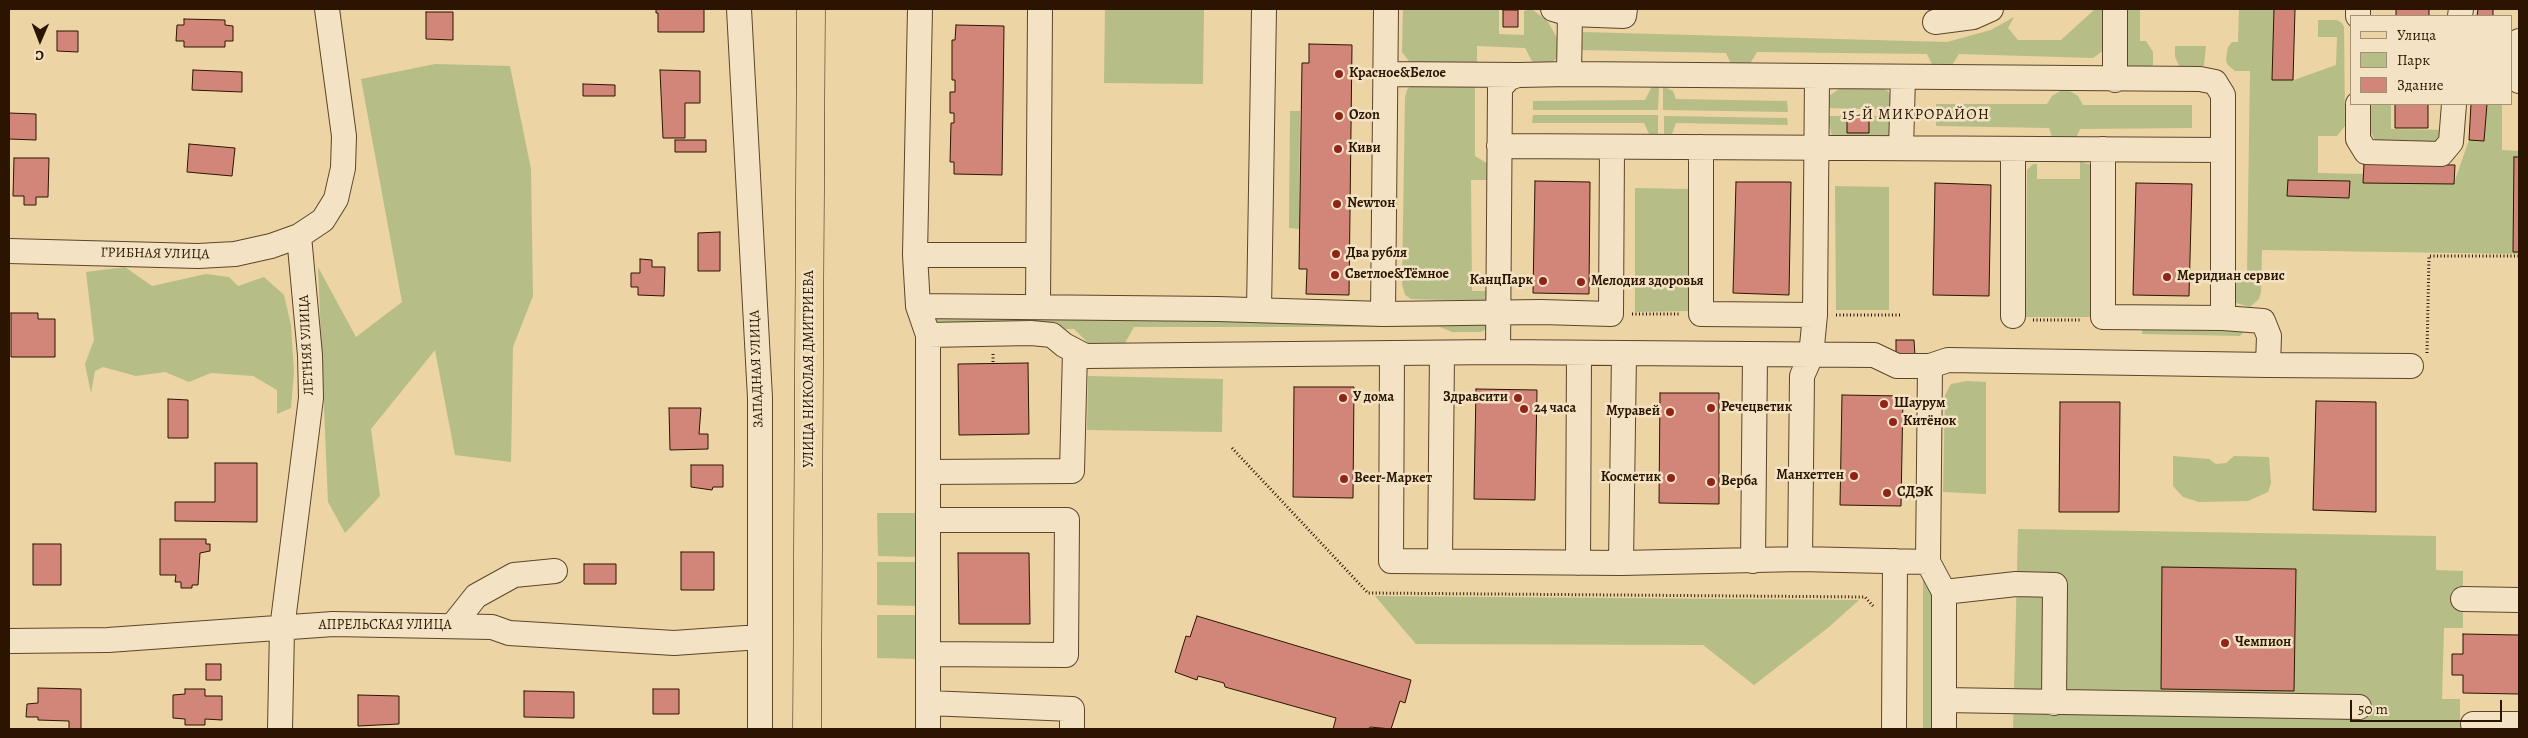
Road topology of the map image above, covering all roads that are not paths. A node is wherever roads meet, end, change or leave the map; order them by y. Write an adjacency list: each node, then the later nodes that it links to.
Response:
1 (327, 9): 31 (street)
2 (738, 9): 70 (street, ЗАПАДНАЯ УЛИЦА)
3 (811, 9): 81 (main road, УЛИЦА НИКОЛАЯ ДМИТРИЕВА)
4 (920, 9): 33 (street)
5 (1040, 9): 34 (street)
6 (1264, 9): 37 (street)
7 (1386, 9): 14 (street)
8 (1625, 9): 11 (street)
9 (1991, 9): 12 (street)
10 (2114, 9): 19 (street)
11 (1561, 12): 15 (street)
12 (1935, 22)
13 (2519, 41): 20 (street)
14 (1386, 74): 16 (street); 39 (street)
15 (1569, 74): 16 (street); 17 (street)
16 (1518, 75): 23 (street)
17 (1817, 77): 18 (street); 26 (street)
18 (1903, 78): 19 (street); 27 (street)
19 (2115, 80): 30 (street)
20 (2519, 81)
21 (2358, 105): 22 (street)
22 (2454, 105)
23 (1499, 146): 24 (street); 38 (street)
24 (1612, 147): 25 (street); 38 (street)
25 (1701, 147): 26 (street); 40 (street)
26 (1815, 148): 27 (street); 40 (street)
27 (1901, 148): 28 (street)
28 (2013, 149): 29 (street); 41 (street)
29 (2103, 149): 30 (street); 42 (street)
30 (2223, 150): 42 (street)
31 (299, 236): 32 (street, ГРИБНАЯ УЛИЦА); 69 (street, ЛЕТНЯЯ УЛИЦА)
32 (9, 251)
33 (915, 255): 34 (street); 35 (street)
34 (1038, 255): 36 (street)
35 (918, 306): 36 (street); 43 (street)
36 (1038, 306): 37 (street)
37 (1260, 310): 39 (street)
38 (1498, 313): 39 (street); 45 (street)
39 (1383, 314)
40 (1815, 315): 51 (street)
41 (2019, 318)
42 (2223, 318): 52 (street)
43 (928, 334): 44 (street); 55 (street)
44 (1069, 348): 46 (street); 55 (street)
45 (1498, 352): 47 (street); 48 (street)
46 (1392, 353): 47 (street); 59 (street)
47 (1442, 353): 59 (street)
48 (1579, 354): 49 (street); 62 (street)
49 (1624, 354): 50 (street); 63 (street)
50 (1755, 355): 51 (street); 58 (street)
51 (1812, 356): 53 (street); 57 (street)
52 (2268, 365): 53 (street); 54 (street)
53 (1930, 366): 61 (street)
54 (2410, 366)
55 (928, 472): 56 (street)
56 (928, 520): 72 (street); 72 (street)
57 (1800, 559): 58 (street); 60 (street)
58 (1753, 560): 63 (street)
59 (1440, 561): 62 (street)
60 (1895, 561): 61 (street); 84 (street)
61 (1928, 562): 65 (street)
62 (1578, 563): 63 (street)
63 (1621, 563)
64 (555, 571): 68 (street)
65 (1944, 592): 73 (street); 75 (street)
66 (2463, 599): 67 (street)
67 (2519, 600)
68 (453, 625): 69 (street, АПРЕЛЬСКАЯ УЛИЦА); 70 (street, АПРЕЛЬСКАЯ УЛИЦА)
69 (282, 629): 71 (street, АПРЕЛЬСКАЯ УЛИЦА); 79 (street, ЛЕТНЯЯ УЛИЦА)
70 (760, 637): 80 (street, ЗАПАДНАЯ УЛИЦА)
71 (9, 641)
72 (928, 654): 74 (street)
73 (1944, 700): 75 (street); 85 (street)
74 (928, 703): 82 (street); 83 (street)
75 (2054, 703): 76 (street)
76 (2358, 707)
77 (2473, 724): 78 (street)
78 (2519, 724)
79 (280, 729)
80 (760, 729)
81 (807, 729)
82 (928, 729)
83 (1072, 729)
84 (1894, 729)
85 (1944, 729)

